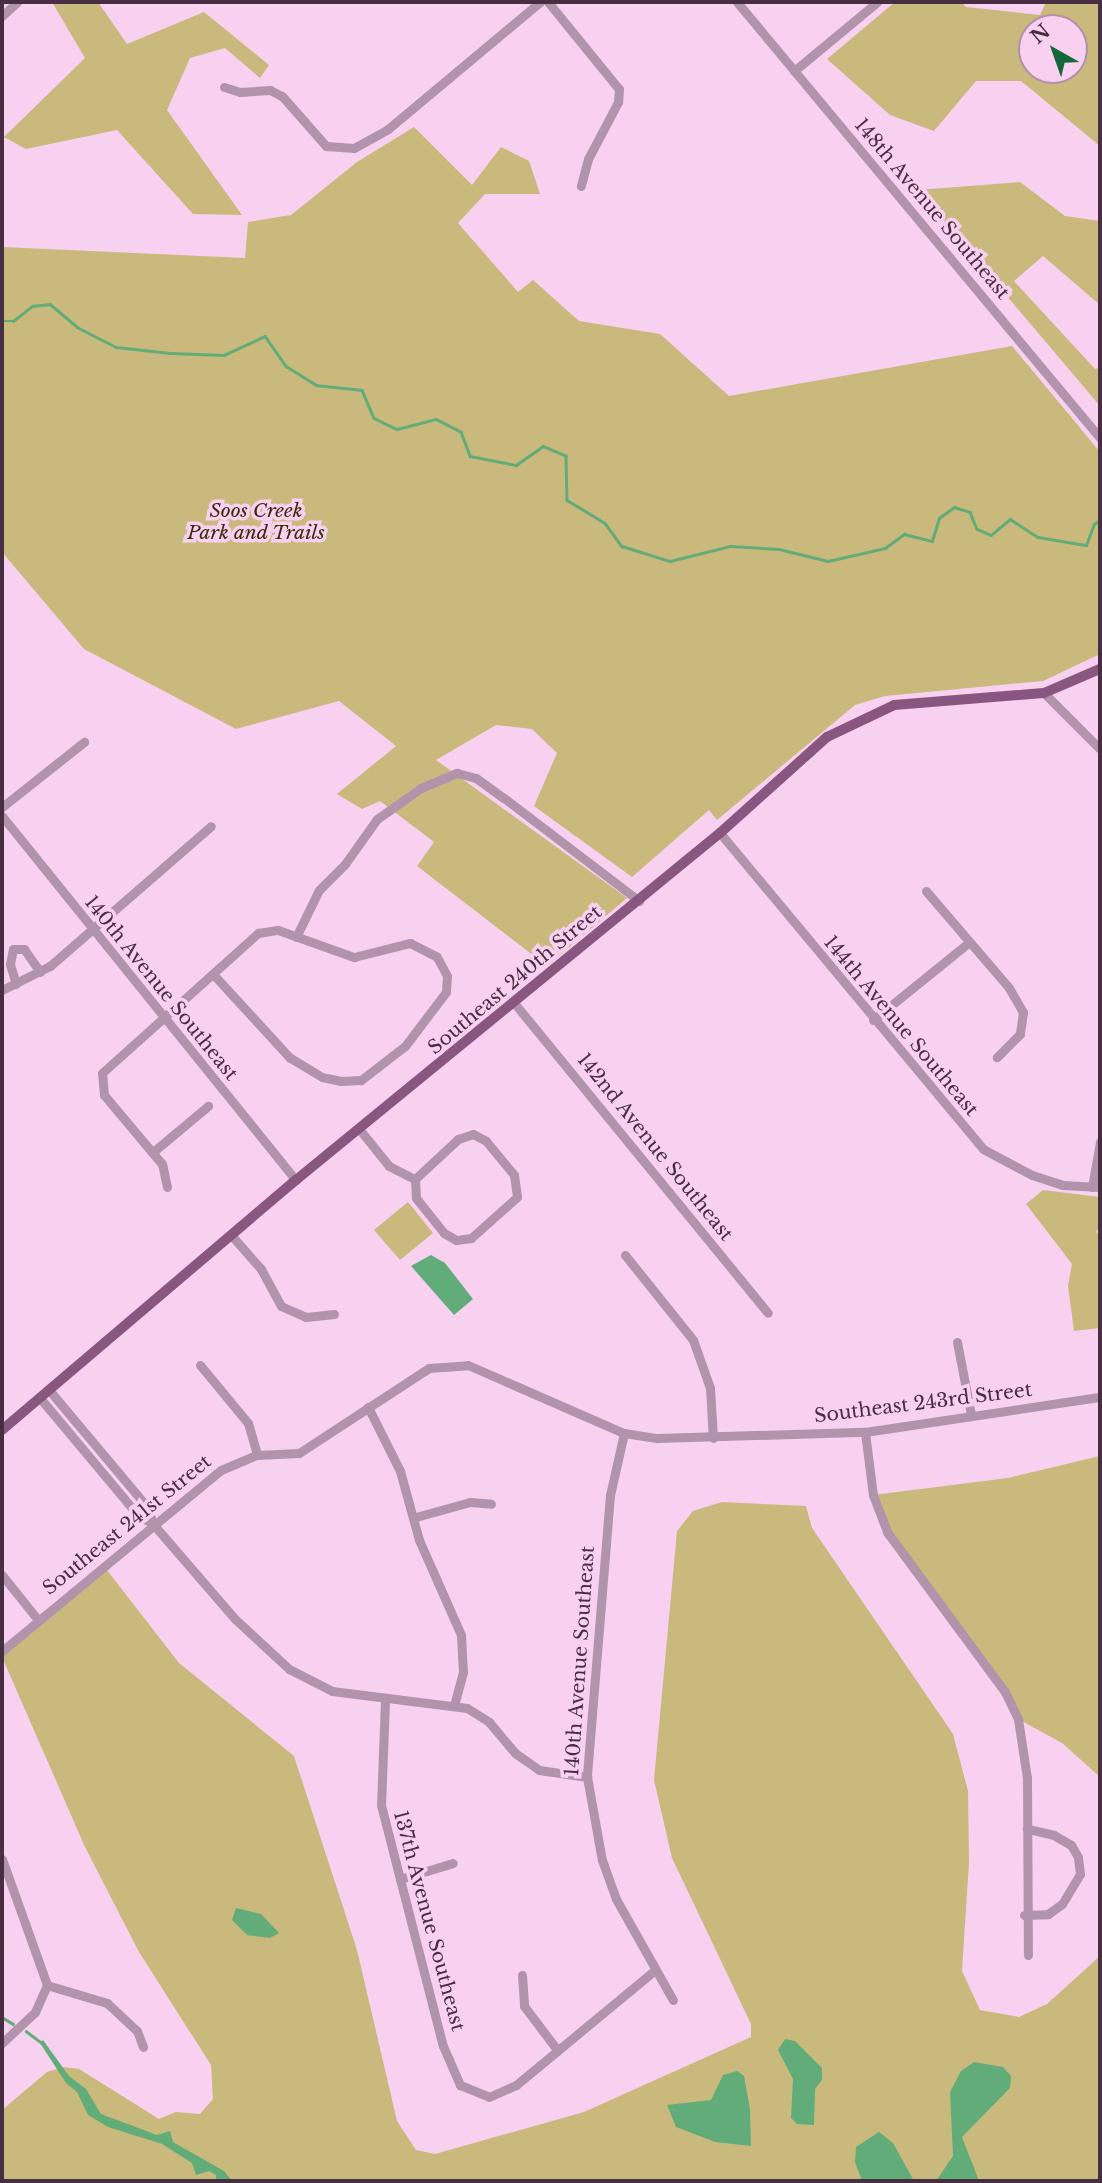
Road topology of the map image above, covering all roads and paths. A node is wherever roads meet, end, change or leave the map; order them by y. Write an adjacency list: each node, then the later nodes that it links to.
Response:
1 (17, 2): 6 (street)
2 (540, 2): 8 (street)
3 (548, 2): 9 (street)
4 (737, 2): 7 (street, 148th Avenue Southeast)
5 (877, 2): 7 (street)
6 (2, 16)
7 (794, 71): 10 (street, 148th Avenue Southeast)
8 (224, 87)
9 (580, 186)
10 (1100, 438)
11 (1100, 669): 12 (main road, Southeast 240th Street)
12 (1044, 693): 14 (street); 18 (main road, Southeast 240th Street)
13 (84, 742): 15 (street)
14 (1100, 749)
15 (2, 807)
16 (2, 816): 21 (street, 140th Avenue Southeast)
17 (211, 826): 21 (street)
18 (720, 833): 20 (main road, Southeast 240th Street); 29 (street, 144th Avenue Southeast)
19 (926, 891): 23 (street)
20 (639, 901): 22 (street); 28 (main road, Southeast 240th Street)
21 (92, 932): 24 (street); 30 (street, 140th Avenue Southeast)
22 (296, 937): 25 (street); 25 (street)
23 (968, 943): 29 (street); 31 (street)
24 (40, 972): 26 (street); 26 (street)
25 (213, 974): 30 (street)
26 (16, 984): 27 (street)
27 (2, 990)
28 (515, 1004): 33 (main road, Southeast 240th Street); 42 (street, 142nd Avenue Southeast)
29 (873, 1020): 39 (street, 144th Avenue Southeast)
30 (163, 1021): 35 (street); 37 (street, 140th Avenue Southeast)
31 (997, 1057)
32 (208, 1106): 35 (street)
33 (360, 1130): 36 (street); 37 (main road, Southeast 240th Street)
34 (1100, 1142): 39 (street)
35 (153, 1152): 38 (street)
36 (415, 1179): 36 (street)
37 (296, 1180): 40 (main road, Southeast 240th Street)
38 (167, 1187)
39 (1096, 1187)
40 (232, 1236): 43 (street); 46 (main road, Southeast 240th Street)
41 (625, 1255): 53 (street)
42 (768, 1313)
43 (334, 1314)
44 (957, 1342): 49 (street)
45 (201, 1365): 54 (street)
46 (45, 1394): 50 (main road, Southeast 240th Street); 57 (street)
47 (1100, 1397): 49 (street, Southeast 243rd Street)
48 (368, 1407): 52 (street, Southeast 241st Street); 54 (street, Southeast 241st Street); 56 (street)
49 (971, 1415): 51 (street, Southeast 243rd Street)
50 (2, 1430)
51 (864, 1432): 53 (street, Southeast 243rd Street); 64 (street)
52 (624, 1433): 53 (street, Southeast 243rd Street); 63 (street, 140th Avenue Southeast)
53 (713, 1438)
54 (257, 1455): 57 (street, Southeast 241st Street)
55 (491, 1504): 56 (street)
56 (415, 1517): 62 (street)
57 (153, 1524): 59 (street, Southeast 241st Street); 61 (street)
58 (2, 1575): 59 (street)
59 (37, 1620): 60 (street, Southeast 241st Street)
60 (2, 1651)
61 (385, 1700): 62 (street); 67 (street, 137th Avenue Southeast)
62 (454, 1705): 63 (street)
63 (587, 1777): 70 (street, 140th Avenue Southeast)
64 (1027, 1829): 68 (street); 68 (street)
65 (2, 1862): 72 (street)
66 (453, 1863): 67 (street)
67 (400, 1879): 76 (street, 137th Avenue Southeast)
68 (1024, 1915): 69 (street)
69 (1028, 1955)
70 (655, 1970): 73 (street, 140th Avenue Southeast); 76 (street)
71 (522, 1975): 76 (street)
72 (47, 1985): 74 (street); 75 (street)
73 (673, 2000)
74 (2, 2043)
75 (143, 2047)
76 (558, 2051)

